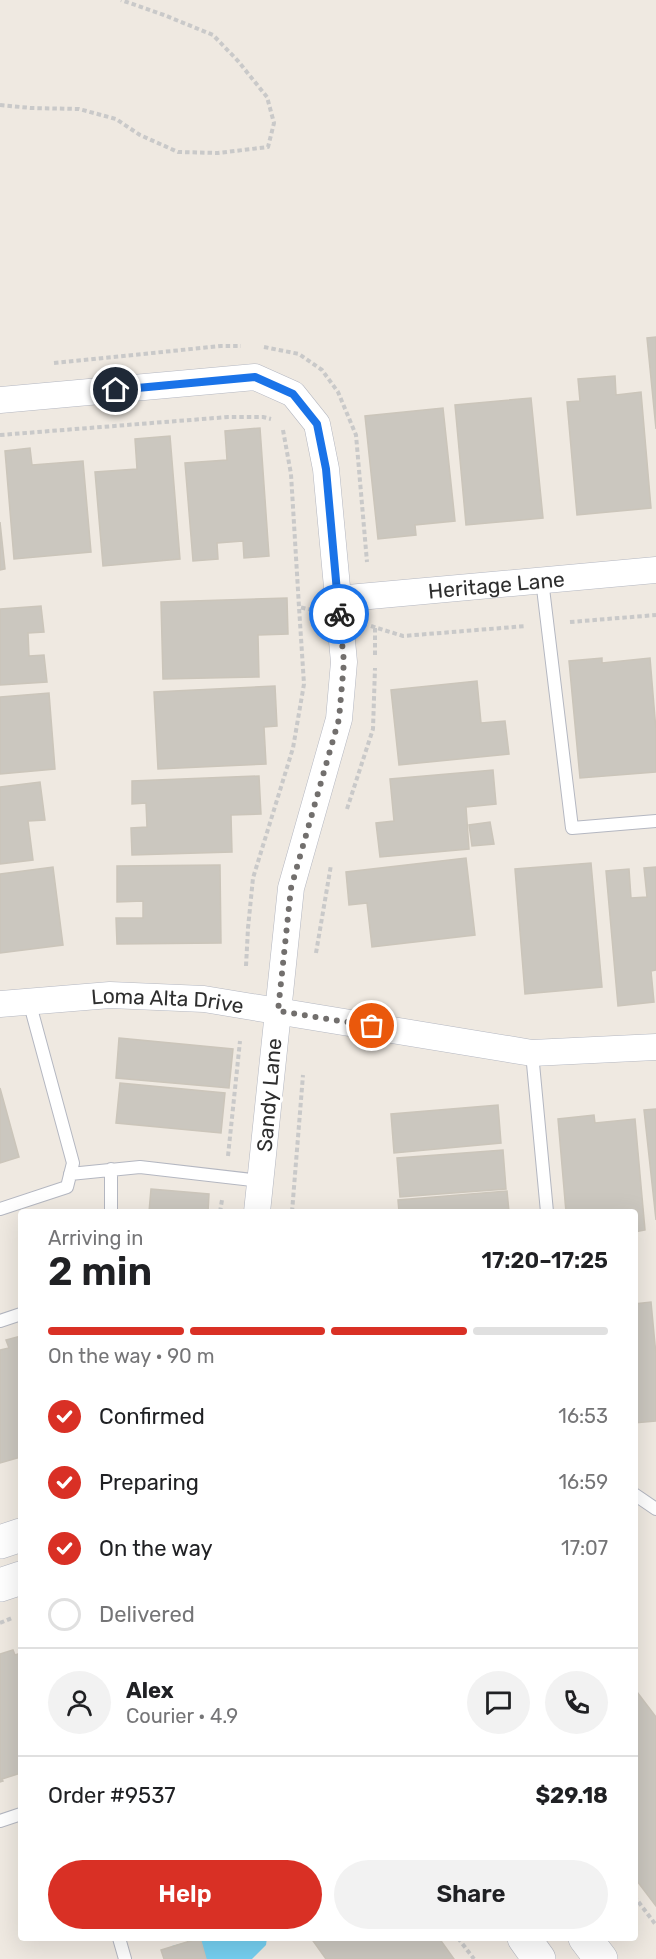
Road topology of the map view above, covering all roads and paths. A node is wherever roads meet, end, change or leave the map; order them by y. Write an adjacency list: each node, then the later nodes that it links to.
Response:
1 (121, 0): 2 (path)
2 (0, 105)
3 (0, 400): 6 (street, Sandy Lane)
4 (656, 570): 5 (street, Heritage Lane)
5 (542, 580): 6 (street, Heritage Lane); 8 (lane)
6 (337, 599): 12 (street, Sandy Lane)
7 (299, 607): 9 (path)
8 (656, 820)
9 (246, 966)
10 (29, 1001): 11 (street, Loma Alta Drive); 12 (street, Loma Alta Drive); 18 (lane)
11 (0, 1004)
12 (278, 1011): 15 (street, Loma Alta Drive); 20 (street, Sandy Lane)
13 (240, 1041): 19 (path)
14 (656, 1047): 15 (street, Loma Alta Drive)
15 (532, 1053): 26 (lane)
16 (303, 1074): 25 (path)
17 (111, 1169): 18 (lane); 19 (lane); 22 (lane)
18 (70, 1174): 21 (lane)
19 (225, 1177): 20 (lane); 23 (path)
20 (261, 1181): 24 (street, Sandy Lane)
21 (0, 1209)
22 (111, 1209)
23 (220, 1209)
24 (257, 1209)
25 (292, 1209)
26 (547, 1209)
27 (18, 1315): 28 (lane)
28 (0, 1321)
29 (638, 1497): 30 (lane)
30 (656, 1509)
31 (18, 1536): 32 (street)
32 (0, 1542)
33 (18, 1579): 34 (street)
34 (0, 1585)
35 (18, 1815): 36 (lane)
36 (0, 1821)
37 (638, 1901): 38 (path)
38 (656, 1925)
39 (120, 1941): 43 (lane)
40 (460, 1941): 44 (path)
41 (526, 1941): 45 (street)
42 (587, 1941): 46 (street)
43 (125, 1959)
44 (474, 1959)
45 (539, 1959)
46 (601, 1959)

